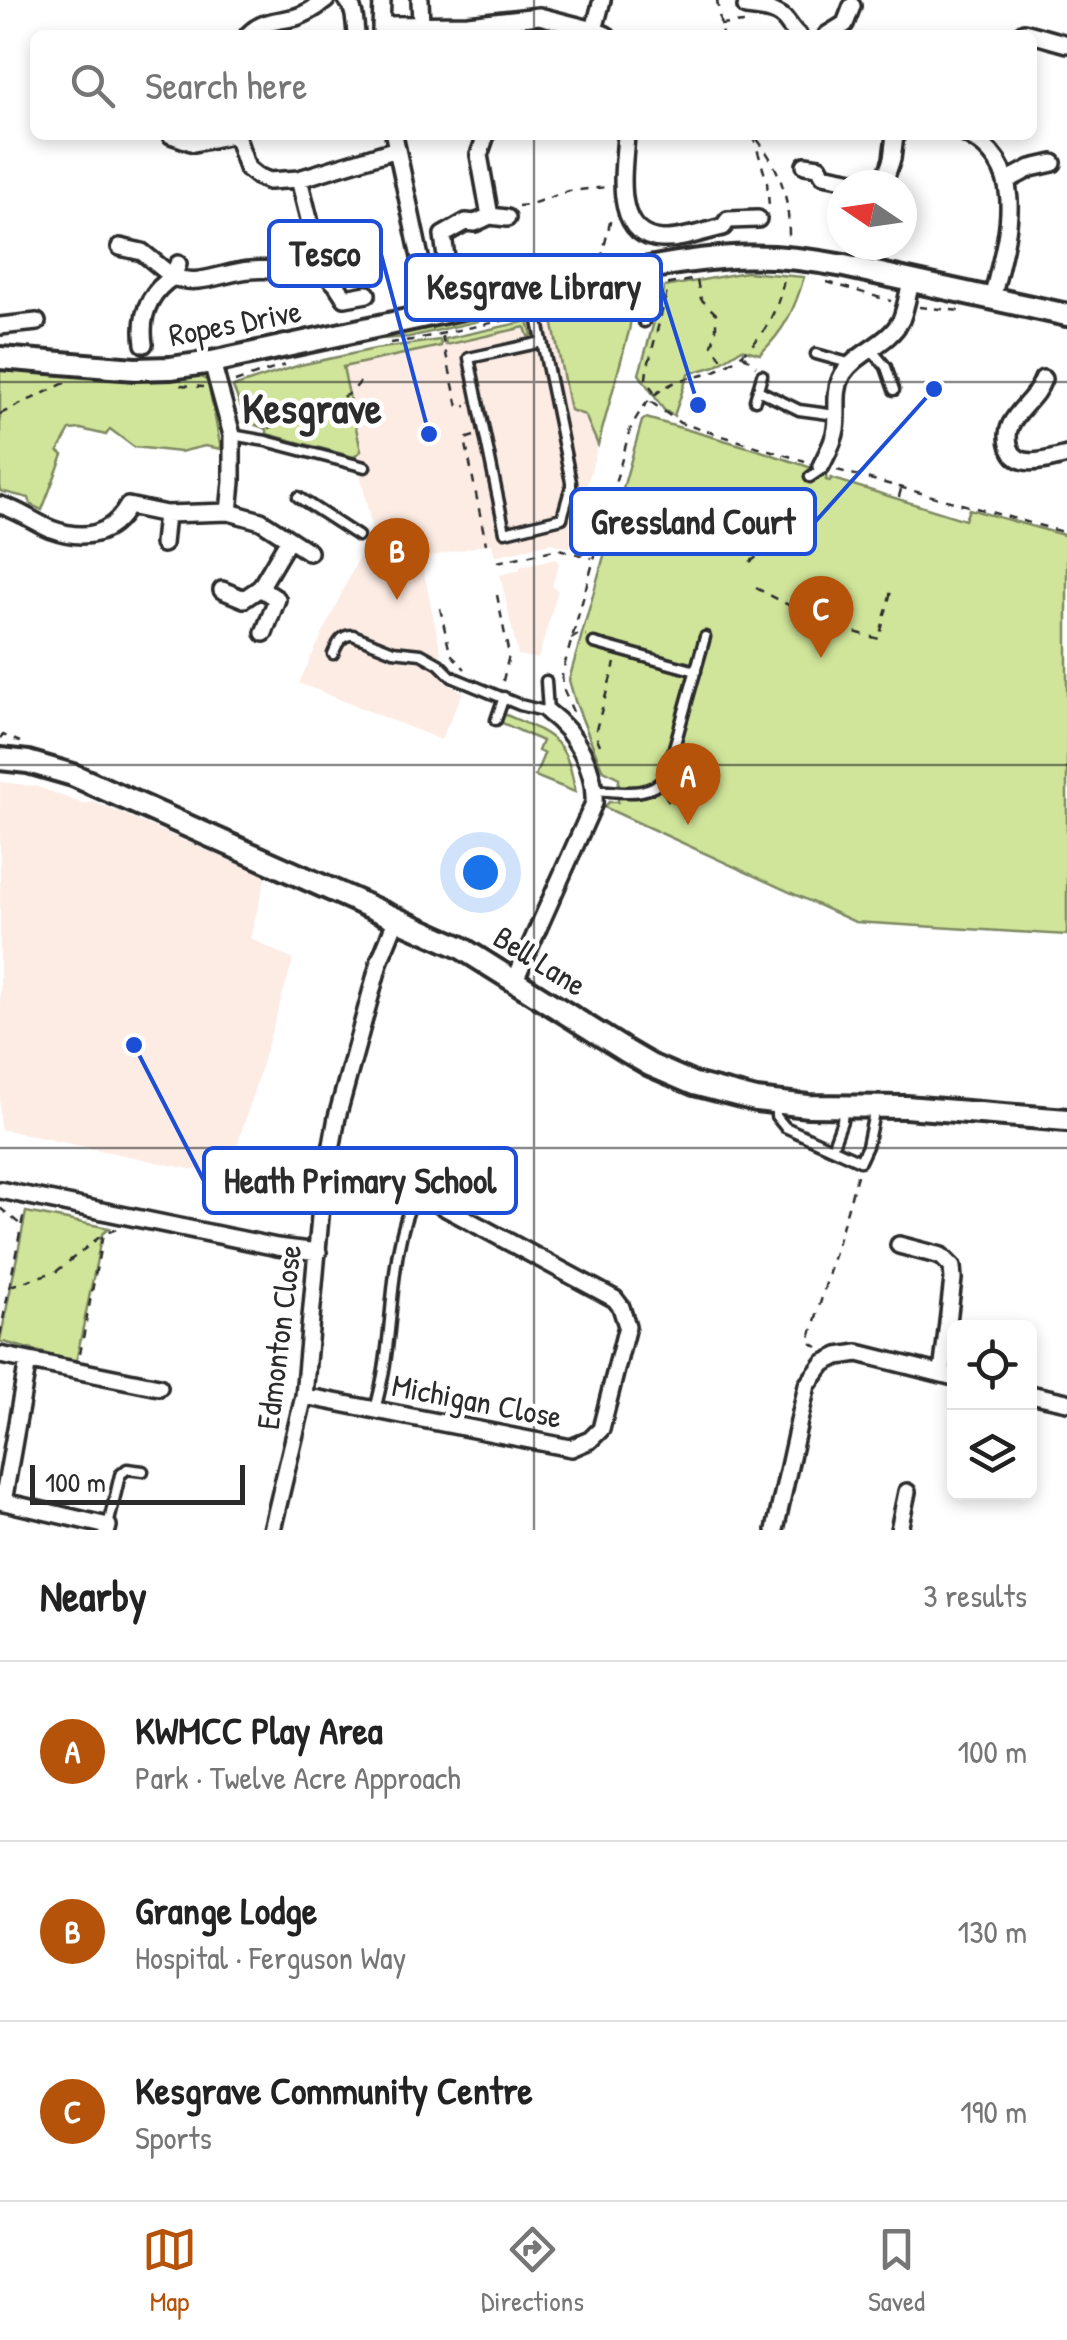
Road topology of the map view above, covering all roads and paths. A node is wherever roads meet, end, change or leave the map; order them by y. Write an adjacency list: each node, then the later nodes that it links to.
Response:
1 (326, 0): 12 (street)
2 (346, 0): 13 (street)
3 (382, 0): 14 (street)
4 (420, 0): 10 (street)
5 (602, 0): 16 (street)
6 (717, 0): 9 (path)
7 (852, 6): 19 (street)
8 (750, 15): 9 (path); 18 (street)
9 (720, 25): 17 (path)
10 (426, 28): 11 (street); 14 (street)
11 (496, 28): 15 (street)
12 (253, 30)
13 (355, 30)
14 (381, 30)
15 (592, 30)
16 (600, 30)
17 (721, 30)
18 (792, 30)
19 (838, 30)
20 (1037, 36): 21 (street)
21 (1067, 44)
22 (236, 140): 34 (street)
23 (484, 140): 37 (street)
24 (626, 140): 36 (street)
25 (754, 140): 38 (path)
26 (757, 140): 40 (path)
27 (894, 140): 32 (street)
28 (973, 140): 35 (street)
29 (396, 142): 34 (street); 57 (street)
30 (1053, 164): 35 (street)
31 (805, 165): 33 (street)
32 (888, 170)
33 (827, 176)
34 (299, 179): 42 (street)
35 (1008, 180): 54 (street)
36 (624, 193): 38 (street); 39 (path); 43 (path)
37 (490, 216): 39 (street); 44 (street)
38 (763, 216)
39 (508, 218)
40 (788, 240)
41 (120, 247): 46 (street)
42 (307, 256): 46 (street); 53 (street)
43 (600, 264)
44 (448, 265)
45 (650, 268): 50 (street, Ropes Drive); 52 (street, Ropes Drive); 60 (lane)
46 (176, 271): 64 (street)
47 (786, 274): 67 (path)
48 (704, 278): 49 (path)
49 (696, 279): 71 (path); 77 (path)
50 (912, 281): 54 (street, Ropes Drive); 55 (street)
51 (826, 282): 55 (path)
52 (532, 293): 57 (street, Ropes Drive); 63 (lane)
53 (367, 294)
54 (992, 299): 58 (street, Ropes Drive)
55 (905, 305): 56 (path); 65 (street)
56 (962, 311)
57 (432, 314): 69 (street, Ropes Drive)
58 (1067, 315)
59 (37, 322): 61 (street)
60 (644, 322)
61 (0, 326)
62 (442, 334): 81 (path)
63 (542, 342): 63 (lane)
64 (144, 344)
65 (871, 349): 70 (street); 76 (lane)
66 (816, 354): 70 (lane)
67 (742, 355): 71 (path); 72 (path)
68 (0, 358): 69 (street, Ropes Drive)
69 (212, 362): 84 (street)
70 (852, 364): 83 (street)
71 (726, 365): 77 (path)
72 (762, 375): 75 (lane)
73 (69, 382): 82 (path)
74 (360, 382): 86 (path)
75 (758, 390): 80 (lane); 83 (lane)
76 (894, 390)
77 (655, 394): 79 (path)
78 (1056, 396): 87 (street)
79 (649, 400): 89 (path); 103 (path)
80 (755, 400)
81 (469, 406)
82 (0, 414)
83 (836, 415): 89 (street)
84 (232, 436): 86 (lane); 94 (street)
85 (475, 436): 100 (path)
86 (259, 440): 88 (lane)
87 (1067, 454)
88 (365, 467)
89 (815, 472): 90 (path)
90 (902, 488): 91 (path); 97 (path)
91 (899, 497)
92 (0, 504): 95 (street)
93 (296, 510): 98 (lane)
94 (230, 512): 95 (street); 96 (street)
95 (166, 514): 99 (street)
96 (285, 532): 101 (street); 106 (street)
97 (1067, 533)
98 (358, 536)
99 (163, 544)
100 (486, 544)
101 (308, 552)
102 (758, 556): 105 (path)
103 (594, 559): 104 (path); 125 (path)
104 (496, 562)
105 (750, 562)
106 (260, 588): 108 (street); 112 (street)
107 (756, 588): 109 (path)
108 (222, 590)
109 (891, 591)
110 (497, 596): 122 (path)
111 (440, 608): 117 (path)
112 (264, 633)
113 (705, 637): 118 (lane)
114 (594, 643): 115 (lane)
115 (618, 650): 118 (lane); 126 (path)
116 (333, 654): 119 (lane)
117 (463, 667)
118 (696, 671): 128 (lane)
119 (447, 672): 121 (lane); 122 (lane)
120 (546, 680): 123 (lane)
121 (442, 683)
122 (501, 696): 123 (lane); 124 (lane)
123 (548, 712): 125 (street)
124 (496, 720)
125 (568, 729): 129 (street)
126 (600, 745)
127 (0, 760): 131 (street, Bell Lane)
128 (659, 785): 129 (lane); 130 (path)
129 (594, 790): 132 (street)
130 (671, 807)
131 (397, 918): 132 (street, Bell Lane); 139 (street, Edmonton Close)
132 (515, 980): 133 (street, Bell Lane)
133 (776, 1103): 134 (street, Bell Lane); 137 (lane)
134 (843, 1106): 135 (street, Bell Lane); 137 (lane)
135 (876, 1106): 136 (street, Bell Lane); 138 (lane)
136 (1067, 1120)
137 (832, 1148): 138 (lane)
138 (860, 1161): 153 (path)
139 (328, 1166): 141 (street, Michigan Close); 148 (street, Edmonton Close)
140 (0, 1190): 142 (street)
141 (416, 1192): 161 (lane); 161 (street, Michigan Close)
142 (28, 1196): 144 (street); 145 (path)
143 (0, 1208): 145 (path)
144 (147, 1220): 146 (path); 148 (street)
145 (22, 1226): 149 (path)
146 (104, 1234): 149 (path); 155 (path)
147 (899, 1245): 150 (street)
148 (318, 1252): 158 (street, Edmonton Close)
149 (10, 1286): 151 (path)
150 (950, 1320)
151 (0, 1335)
152 (0, 1355): 154 (street)
153 (838, 1356): 156 (street); 167 (street)
154 (28, 1361): 155 (street); 164 (street)
155 (76, 1372): 157 (street)
156 (947, 1375)
157 (159, 1387)
158 (304, 1396): 161 (street, Michigan Close); 166 (street, Edmonton Close)
159 (1037, 1396): 160 (street)
160 (1067, 1402)
161 (376, 1410)
162 (143, 1471): 165 (lane)
163 (907, 1492): 168 (street)
164 (1, 1502): 165 (street)
165 (108, 1528)
166 (272, 1530)
167 (775, 1530)
168 (899, 1530)

